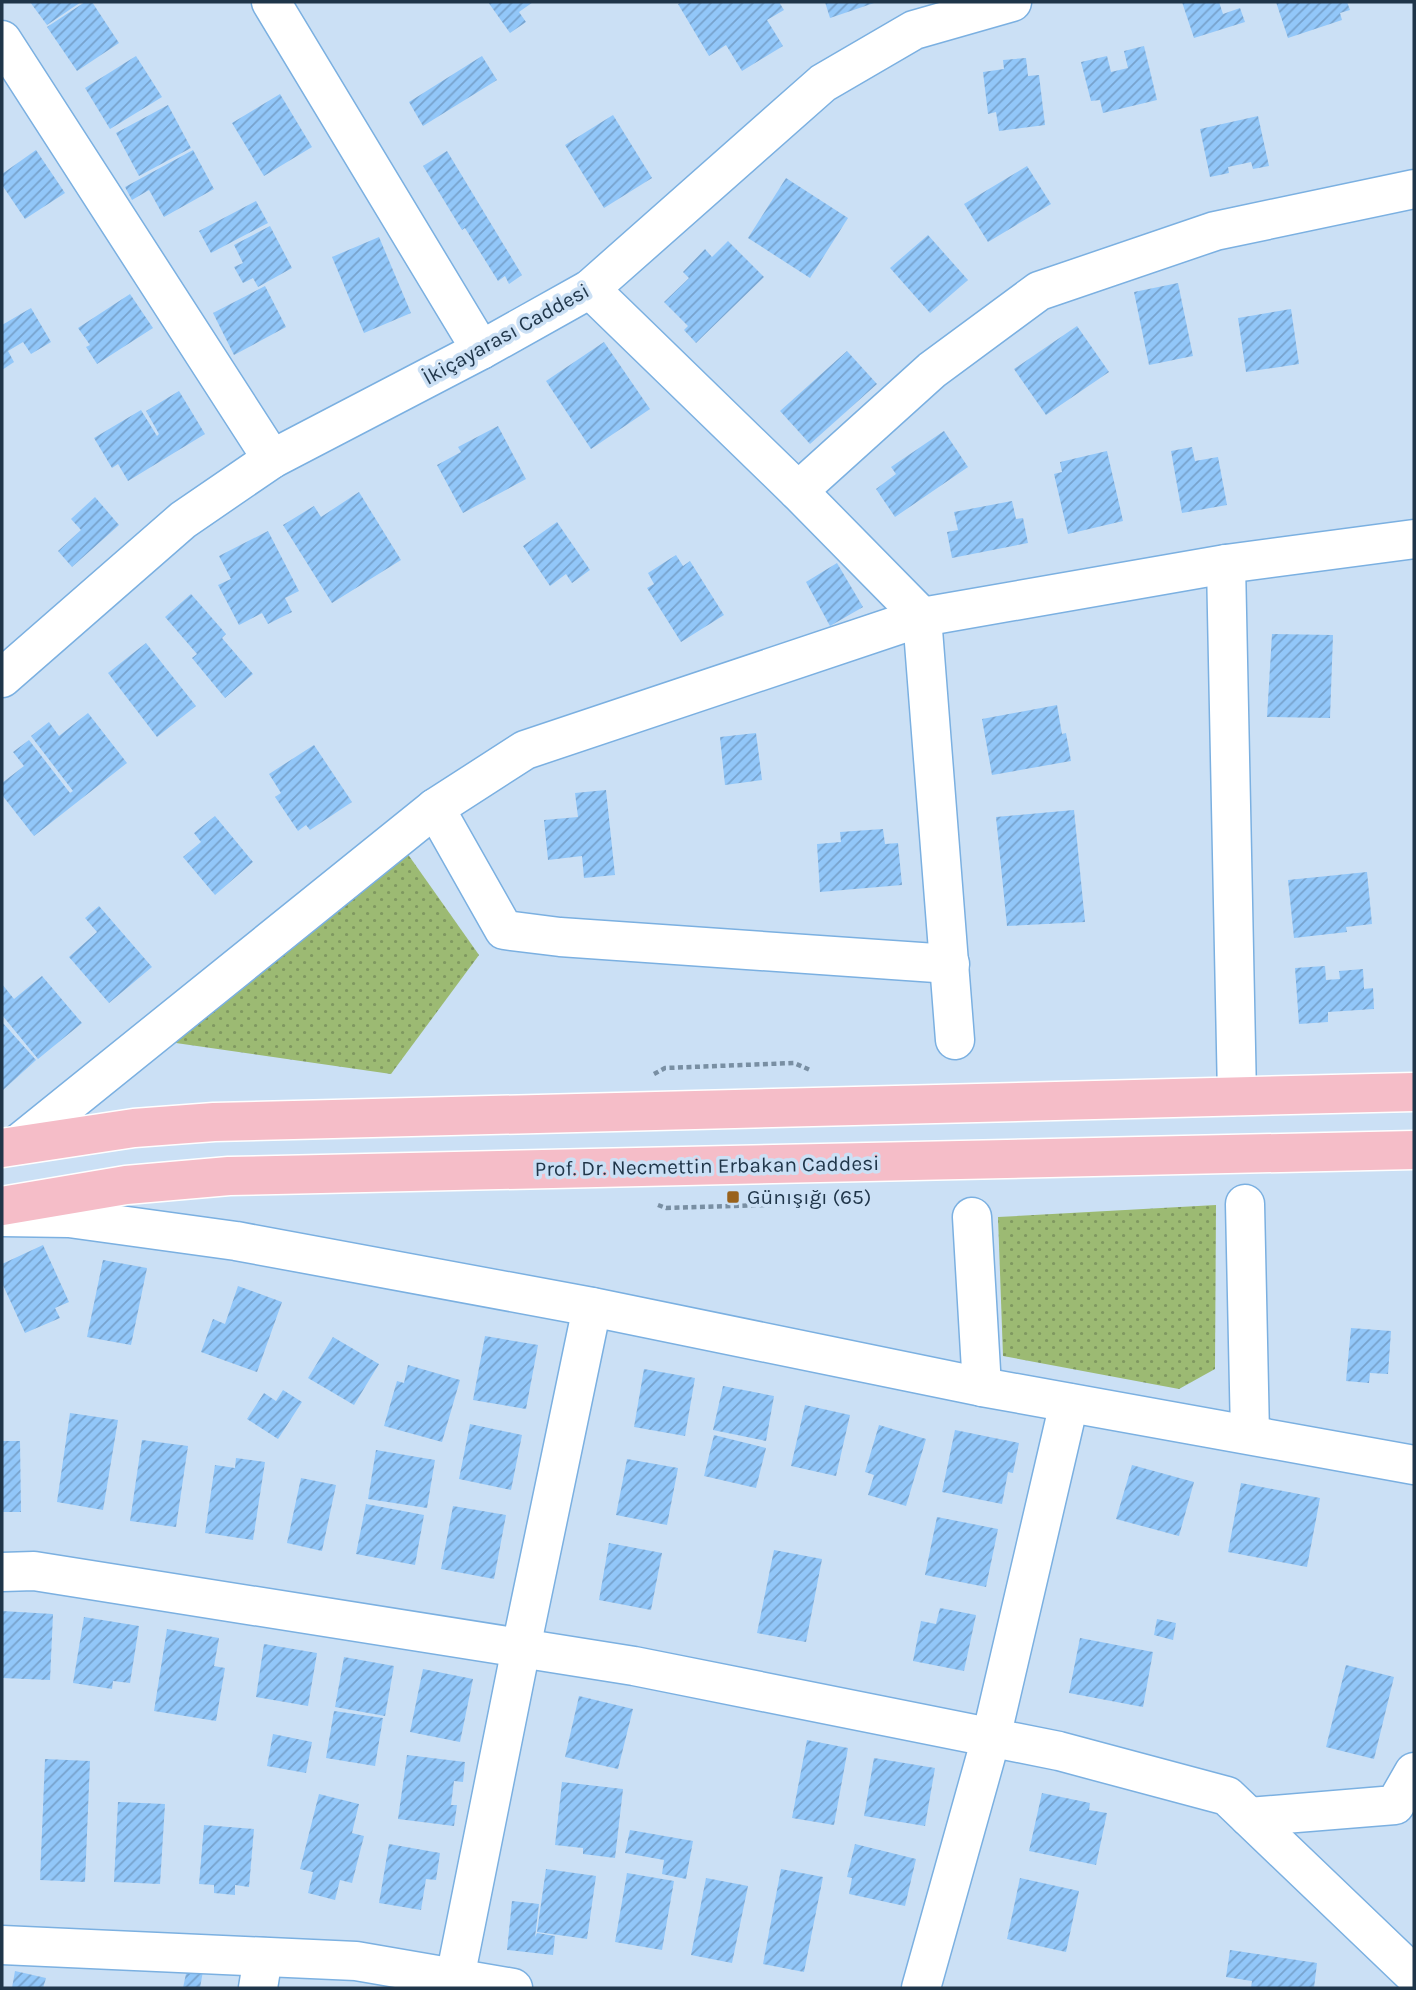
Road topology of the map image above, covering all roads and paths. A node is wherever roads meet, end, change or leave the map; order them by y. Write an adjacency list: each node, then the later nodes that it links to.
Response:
1 (271, 2): 6 (street)
2 (1012, 2): 5 (street, İkiçayarası Caddesi)
3 (2, 40): 7 (street)
4 (1414, 189): 8 (street)
5 (590, 289): 6 (street, İkiçayarası Caddesi); 8 (street)
6 (481, 351): 7 (street, İkiçayarası Caddesi)
7 (272, 459): 12 (street, İkiçayarası Caddesi)
8 (798, 491): 11 (street)
9 (1414, 539): 10 (street)
10 (1226, 564): 11 (street); 17 (street)
11 (922, 617): 13 (street); 14 (street)
12 (2, 678)
13 (435, 808): 14 (street); 18 (street)
14 (950, 964): 15 (street)
15 (955, 1040)
16 (1414, 1091): 17 (main road)
17 (1237, 1096): 18 (main road)
18 (9, 1146)
19 (1414, 1150): 21 (main road, Prof. Dr. Necmettin Erbakan Caddesi)
20 (1245, 1203): 27 (street)
21 (2, 1206)
22 (2, 1217): 24 (street)
23 (972, 1217): 25 (street)
24 (592, 1307): 25 (street); 30 (street)
25 (982, 1387): 26 (street)
26 (1069, 1403): 27 (street); 31 (street)
27 (1250, 1434): 28 (street)
28 (1414, 1465)
29 (2, 1572): 30 (street)
30 (521, 1648): 31 (street); 37 (street)
31 (992, 1738): 33 (street); 39 (street)
32 (1414, 1772): 33 (street)
33 (1249, 1817): 36 (street)
34 (2, 1945): 35 (street)
35 (261, 1972): 37 (street)
36 (1414, 1975)
37 (455, 1978): 38 (street)
38 (513, 1988)
39 (921, 1988)

